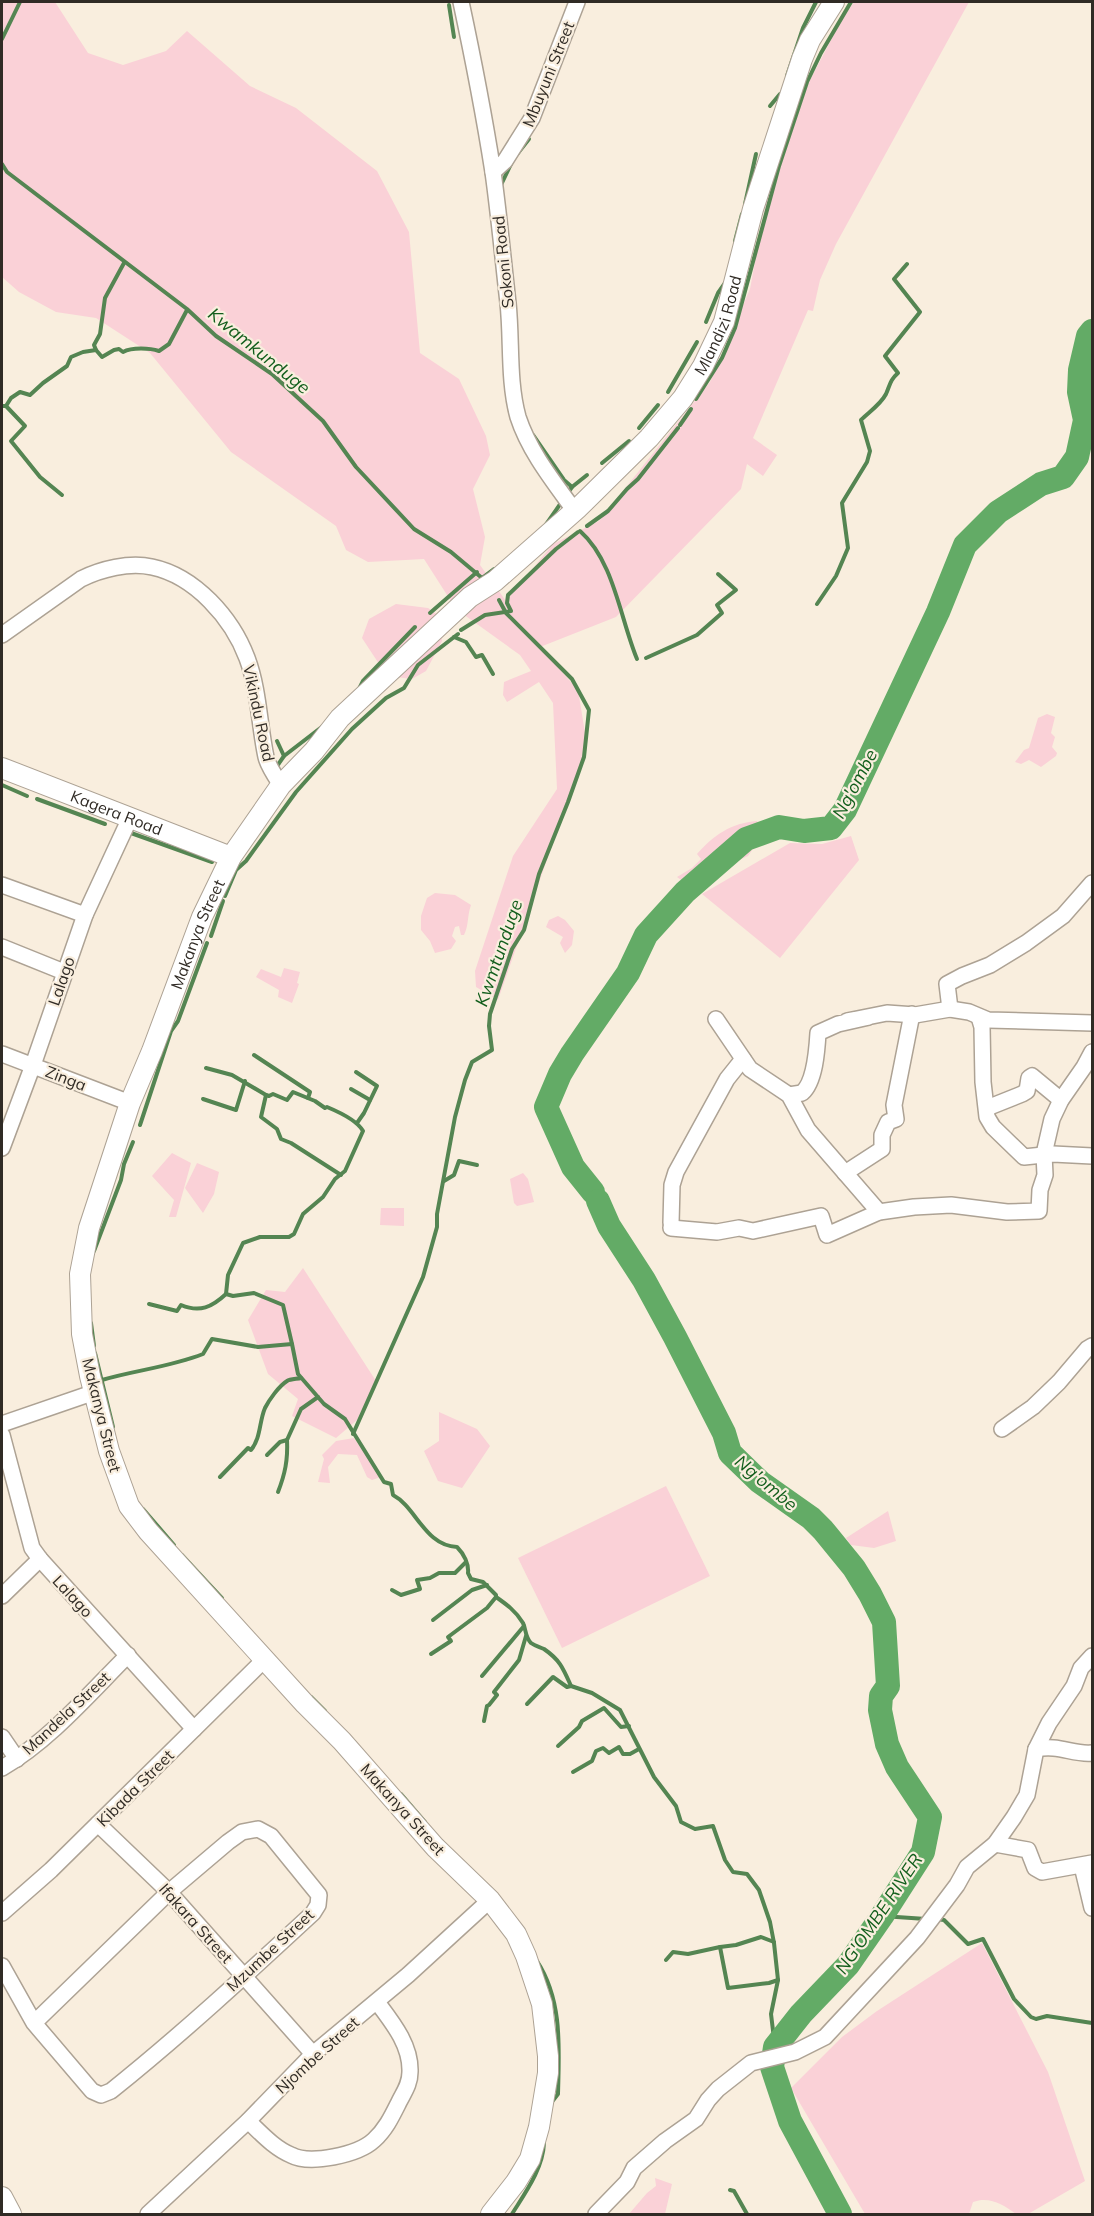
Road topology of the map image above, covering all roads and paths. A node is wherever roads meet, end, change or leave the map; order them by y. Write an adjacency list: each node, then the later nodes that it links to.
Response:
1 (461, 2): 4 (street, Sokoni Road)
2 (577, 2): 4 (street, Mbuyuni Street)
3 (834, 2): 5 (street, Mlandizi Road)
4 (493, 172): 5 (street, Sokoni Road)
5 (574, 510): 6 (street, Mlandizi Road)
6 (495, 581): 9 (street, Makanya Street)
7 (2, 635): 9 (street, Vikindu Road)
8 (2, 768): 10 (street, Kagera Road)
9 (280, 785): 11 (street, Makanya Street)
10 (130, 818): 11 (street, Kagera Road); 14 (street, Lalago)
11 (231, 857): 28 (street, Makanya Street)
12 (1092, 883): 17 (street)
13 (2, 885): 14 (street)
14 (85, 915): 16 (street, Lalago)
15 (2, 947): 16 (street)
16 (64, 972): 25 (street, Lalago)
17 (950, 1009): 18 (street); 19 (street)
18 (912, 1014): 26 (street); 33 (street)
19 (979, 1017): 21 (street); 29 (street)
20 (716, 1019): 24 (street)
21 (1092, 1023)
22 (1092, 1052): 27 (street)
23 (2, 1054): 25 (street, Zinga)
24 (743, 1059): 26 (street); 34 (street)
25 (33, 1065): 28 (street, Zinga); 30 (street, Lalago)
26 (789, 1095): 33 (street)
27 (1061, 1100): 29 (street); 31 (street)
28 (130, 1103): 36 (street, Makanya Street)
29 (987, 1108): 31 (street)
30 (2, 1148)
31 (1044, 1154): 32 (street); 34 (street)
32 (1092, 1156)
33 (846, 1173): 34 (street)
34 (879, 1212)
35 (1092, 1346): 38 (street)
36 (95, 1392): 37 (street); 44 (street, Makanya Street)
37 (2, 1424)
38 (1002, 1429)
39 (2, 1435): 40 (street, Lalago)
40 (40, 1559): 41 (street); 42 (street, Lalago)
41 (2, 1596)
42 (128, 1655): 45 (street, Lalago); 49 (street, Mandela Street)
43 (1092, 1656): 47 (street)
44 (265, 1659): 45 (street, Kibada Street); 55 (street, Makanya Street)
45 (194, 1729): 51 (street, Kibada Street)
46 (2, 1737): 49 (street)
47 (1036, 1749): 48 (street); 52 (street)
48 (1092, 1753)
49 (17, 1759): 50 (street, Mandela Street)
50 (2, 1768)
51 (98, 1824): 54 (street, Ifakara Street); 57 (street, Kibada Street)
52 (995, 1844): 53 (street); 68 (street)
53 (1087, 1864): 56 (street)
54 (169, 1893): 59 (street, Ifakara Street); 59 (street, Mzumbe Street); 61 (street, Mzumbe Street)
55 (490, 1900): 60 (street, Njombe Street); 67 (street, Makanya Street)
56 (1092, 1904)
57 (2, 1912)
58 (2, 1966): 61 (street, Mzumbe Street)
59 (244, 1977): 61 (street, Mzumbe Street); 62 (street, Ifakara Street)
60 (377, 2002): 62 (street, Njombe Street); 63 (street)
61 (34, 2023)
62 (313, 2054): 63 (street, Njombe Street)
63 (248, 2121): 66 (street, Njombe Street)
64 (2, 2197): 65 (street)
65 (11, 2214)
66 (148, 2214)
67 (491, 2214)
68 (596, 2214)

